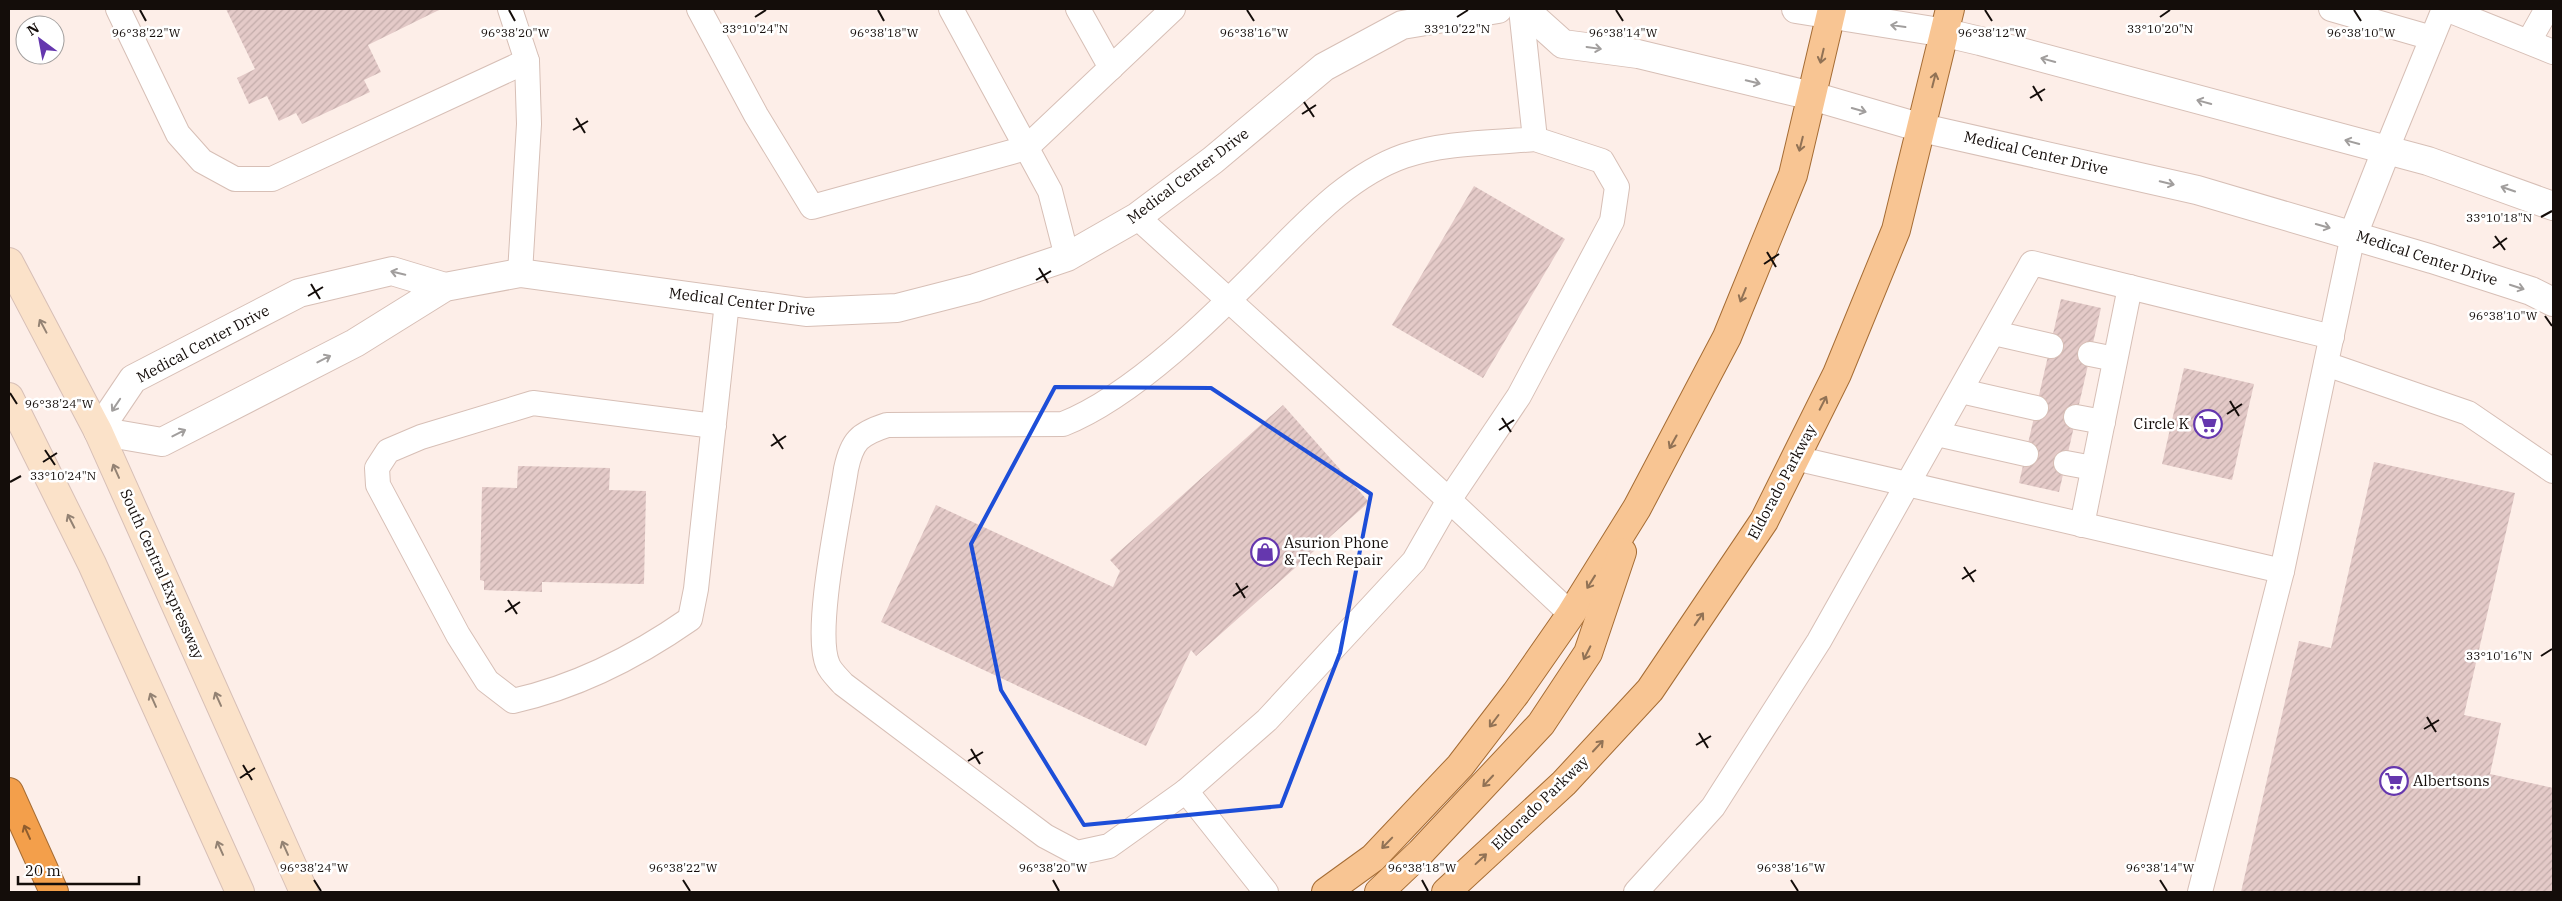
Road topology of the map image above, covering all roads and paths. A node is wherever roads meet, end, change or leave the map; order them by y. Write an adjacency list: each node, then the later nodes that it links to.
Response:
1 (118, 9): 18 (lane)
2 (510, 9): 18 (lane)
3 (698, 9): 23 (lane)
4 (951, 9): 23 (lane)
5 (1078, 9): 19 (lane)
6 (1174, 9): 19 (lane)
7 (1498, 9): 26 (street, Medical Center Drive)
8 (1522, 9): 20 (street, Medical Center Drive, one-way to 20); 22 (lane)
9 (1796, 9): 13 (street)
10 (2331, 9): 15 (lane)
11 (2445, 9): 15 (lane); 16 (lane)
12 (2547, 9): 16 (lane)
13 (1832, 12): 14 (street, one-way to 13); 20 (main road, one-way to 20)
14 (1948, 21): 21 (main road, Eldorado Parkway, one-way to 14); 24 (street, one-way to 14)
15 (2432, 38): 24 (lane)
16 (2528, 41): 17 (lane)
17 (2553, 52)
18 (527, 62): 30 (lane)
19 (1111, 68): 23 (lane)
20 (1812, 96): 21 (street, Medical Center Drive, one-way to 21); 57 (main road, one-way to 57)
21 (1922, 128): 27 (street, Medical Center Drive, one-way to 27); 51 (main road, Eldorado Parkway, one-way to 21)
22 (1535, 139): 33 (lane); 56 (lane)
23 (1026, 148): 28 (lane)
24 (2386, 150): 25 (street, one-way to 24); 27 (street)
25 (2553, 206)
26 (1137, 217): 28 (street, Medical Center Drive); 33 (lane)
27 (2353, 235): 35 (street, Medical Center Drive, one-way to 35); 37 (lane)
28 (1067, 258): 34 (street, Medical Center Drive)
29 (9, 262): 48 (main road, South Central Expressway, one-way to 29)
30 (520, 273): 31 (street, Medical Center Drive); 34 (street, Medical Center Drive)
31 (445, 286): 48 (street, Medical Center Drive, one-way to 31); 48 (street, Medical Center Drive, one-way to 48)
32 (2130, 287): 36 (lane); 37 (lane); 40 (lane)
33 (1229, 300): 56 (lane); 61 (lane)
34 (727, 302): 47 (lane)
35 (2553, 302)
36 (1994, 333): 38 (lane); 42 (lane)
37 (2332, 337): 41 (lane)
38 (2051, 346)
39 (2090, 354): 40 (lane)
40 (2115, 359): 46 (lane)
41 (2326, 364): 54 (lane); 59 (lane)
42 (1962, 391): 44 (lane); 49 (lane)
43 (9, 397): 64 (main road, one-way to 43)
44 (2036, 408)
45 (2076, 417): 46 (lane)
46 (2102, 422): 53 (lane)
47 (714, 426): 47 (lane)
48 (98, 431): 65 (main road, South Central Expressway, one-way to 48)
49 (1937, 434): 50 (lane); 55 (lane)
50 (2026, 454)
51 (1795, 458): 55 (lane); 69 (main road, Eldorado Parkway, one-way to 51)
52 (2066, 463): 53 (lane)
53 (2093, 468): 58 (lane)
54 (2553, 471)
55 (1909, 485): 58 (lane); 70 (lane)
56 (1449, 500): 60 (lane); 61 (lane)
57 (1636, 508): 60 (main road, one-way to 60); 68 (main road, one-way to 68)
58 (2082, 525): 59 (lane)
59 (2282, 571): 71 (lane)
60 (1571, 614): 67 (main road, one-way to 67)
61 (1186, 791): 66 (lane)
62 (9, 792): 63 (highway, one-way to 62)
63 (54, 892)
64 (240, 892)
65 (304, 892)
66 (1266, 892)
67 (1326, 892)
68 (1379, 892)
69 (1446, 892)
70 (1636, 892)
71 (2200, 892)

